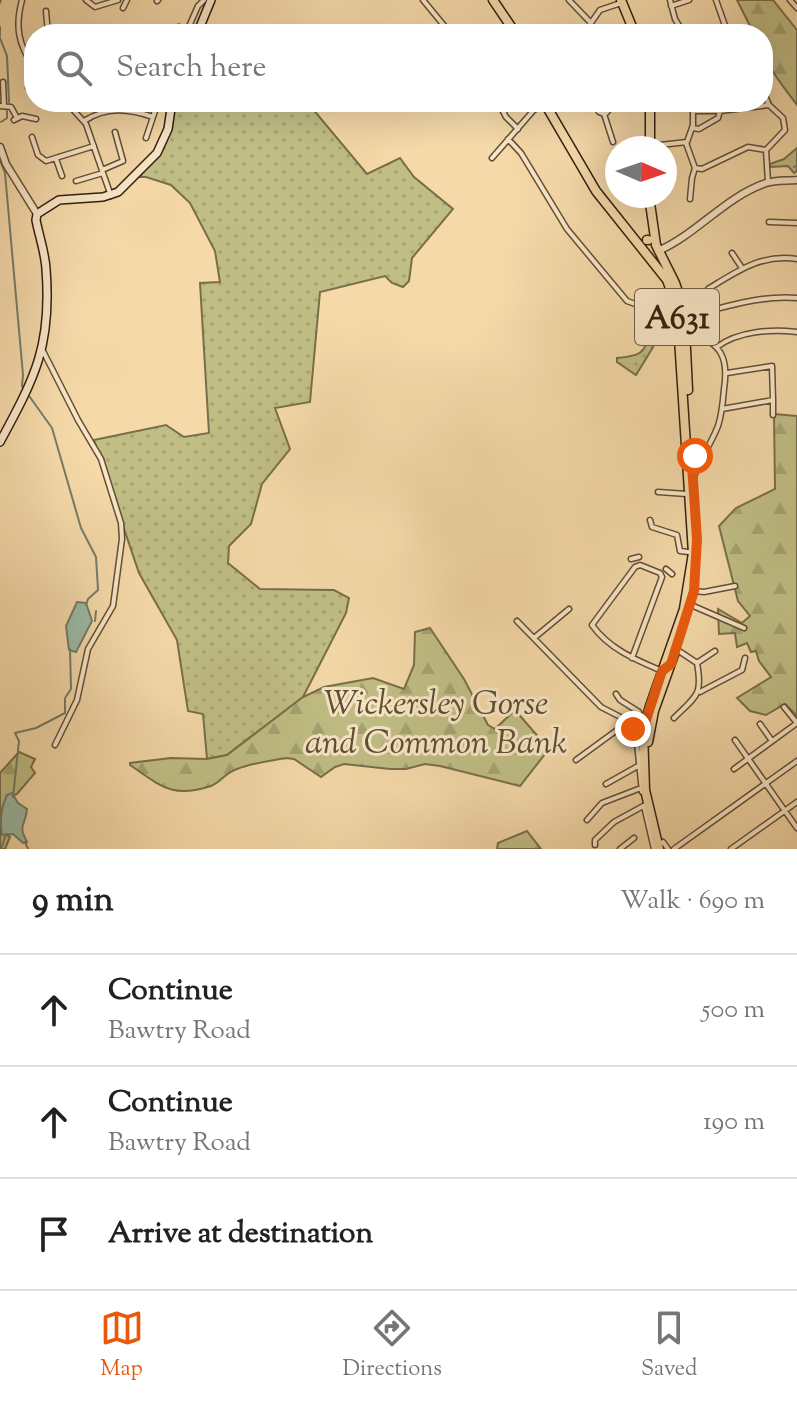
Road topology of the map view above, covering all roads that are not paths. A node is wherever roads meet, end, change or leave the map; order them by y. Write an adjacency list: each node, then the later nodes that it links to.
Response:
1 (22, 0): 26 (street)
2 (86, 0): 3 (street)
3 (118, 0): 14 (street)
4 (204, 0): 19 (street)
5 (211, 0): 20 (main road)
6 (423, 0): 21 (street)
7 (496, 0): 22 (main road)
8 (569, 0): 17 (street)
9 (689, 0): 13 (street)
10 (716, 0): 25 (street)
11 (790, 0): 15 (street)
12 (621, 1): 17 (street); 23 (main road)
13 (670, 3): 24 (street)
14 (125, 4)
15 (797, 8)
16 (46, 11): 18 (street)
17 (591, 23)
18 (47, 24)
19 (194, 24)
20 (197, 24)
21 (443, 24)
22 (512, 24)
23 (631, 24)
24 (679, 24)
25 (724, 24)
26 (24, 44)
27 (3, 82): 28 (street)
28 (2, 106): 44 (street)
29 (773, 108): 59 (street)
30 (75, 112): 46 (street)
31 (103, 112): 46 (street)
32 (136, 112): 45 (street)
33 (155, 112): 45 (street)
34 (171, 112): 70 (main road)
35 (503, 112): 48 (street)
36 (535, 112): 48 (street)
37 (551, 112): 76 (main road, A631)
38 (599, 112): 43 (street)
39 (607, 112): 43 (street)
40 (650, 112): 51 (main road)
41 (693, 112): 47 (street)
42 (720, 112): 47 (street)
43 (604, 114): 50 (street)
44 (34, 117)
45 (153, 117): 53 (street)
46 (84, 121): 57 (street)
47 (692, 128): 55 (street)
48 (518, 129): 54 (street)
49 (115, 132): 61 (street)
50 (611, 136)
51 (650, 136)
52 (32, 137): 62 (street)
53 (146, 138)
54 (508, 139): 63 (street); 82 (street)
55 (686, 143): 56 (street); 64 (street)
56 (677, 144)
57 (94, 146): 62 (street); 65 (street)
58 (0, 147): 73 (street)
59 (766, 150): 64 (street); 69 (street)
60 (133, 153): 61 (street)
61 (123, 156): 65 (street)
62 (56, 158): 66 (street)
63 (492, 158)
64 (695, 168): 71 (street)
65 (102, 172): 68 (street); 70 (street)
66 (62, 176)
67 (797, 180): 69 (street)
68 (76, 181)
69 (768, 182): 76 (street)
70 (111, 196): 73 (main road)
71 (692, 196)
72 (650, 208): 76 (main road)
73 (37, 214): 89 (main road)
74 (769, 222): 75 (street)
75 (797, 223)
76 (652, 249): 80 (main road, A631); 84 (main road, A631)
77 (732, 253): 79 (street)
78 (797, 259): 79 (street)
79 (742, 268): 83 (street)
80 (674, 297): 82 (street); 87 (main road, A631)
81 (797, 298): 83 (street)
82 (644, 306): 85 (street)
83 (711, 310): 84 (street)
84 (686, 312): 87 (main road, A631)
85 (641, 315)
86 (797, 332): 88 (street)
87 (686, 338): 88 (street); 95 (main road, A631); 100 (main road, A631)
88 (717, 347): 90 (street)
89 (43, 351): 94 (main road); 137 (street)
90 (727, 373): 91 (street); 92 (street)
91 (773, 400): 92 (street); 93 (street)
92 (722, 409): 96 (street)
93 (773, 415)
94 (0, 442)
95 (691, 450): 96 (street); 97 (main road, A631)
96 (705, 453): 97 (street)
97 (694, 477): 105 (main road, A631)
98 (658, 492): 99 (street)
99 (665, 493): 100 (street); 101 (street)
100 (689, 494): 105 (main road, A631)
101 (661, 501)
102 (650, 520): 103 (street)
103 (652, 527): 104 (street); 105 (street)
104 (646, 532)
105 (695, 553): 111 (main road, A631); 125 (main road, A631)
106 (635, 558): 107 (street)
107 (638, 565): 109 (street); 115 (street)
108 (669, 572): 109 (street)
109 (662, 576): 121 (street)
110 (735, 586): 111 (street)
111 (694, 591): 112 (main road, A631)
112 (691, 605): 116 (street); 119 (main road, A631)
113 (569, 609): 118 (street)
114 (517, 621): 118 (street)
115 (592, 625): 117 (street); 121 (street)
116 (744, 628)
117 (585, 630)
118 (533, 638): 133 (street)
119 (676, 649): 123 (street); 124 (main road, A631)
120 (715, 651): 123 (street)
121 (632, 658): 125 (street)
122 (745, 658): 128 (street)
123 (697, 663): 128 (street)
124 (671, 664): 125 (street); 126 (main road, A631)
125 (662, 671): 127 (main road, A631)
126 (664, 681): 127 (main road, A631); 153 (main road, A631)
127 (655, 691): 133 (main road, A631)
128 (700, 692): 131 (street)
129 (616, 694): 133 (street)
130 (784, 707): 132 (street)
131 (674, 718)
132 (797, 723): 136 (street)
133 (636, 724): 139 (street); 141 (street); 147 (main road, A631)
134 (760, 724): 136 (street)
135 (735, 740): 138 (street)
136 (772, 741): 138 (street)
137 (55, 745)
138 (748, 758): 142 (street); 143 (street)
139 (576, 760)
140 (797, 761): 143 (street)
141 (638, 766): 144 (street); 145 (street)
142 (734, 769)
143 (766, 783): 148 (street); 153 (street)
144 (606, 784)
145 (641, 788): 147 (street); 149 (street)
146 (797, 802): 148 (street)
147 (646, 805): 152 (street); 153 (main road, A631)
148 (785, 810): 150 (street); 155 (street)
149 (587, 820)
150 (797, 828)
151 (634, 838): 154 (street)
152 (595, 845)
153 (663, 848)
154 (620, 849)
155 (731, 849)

